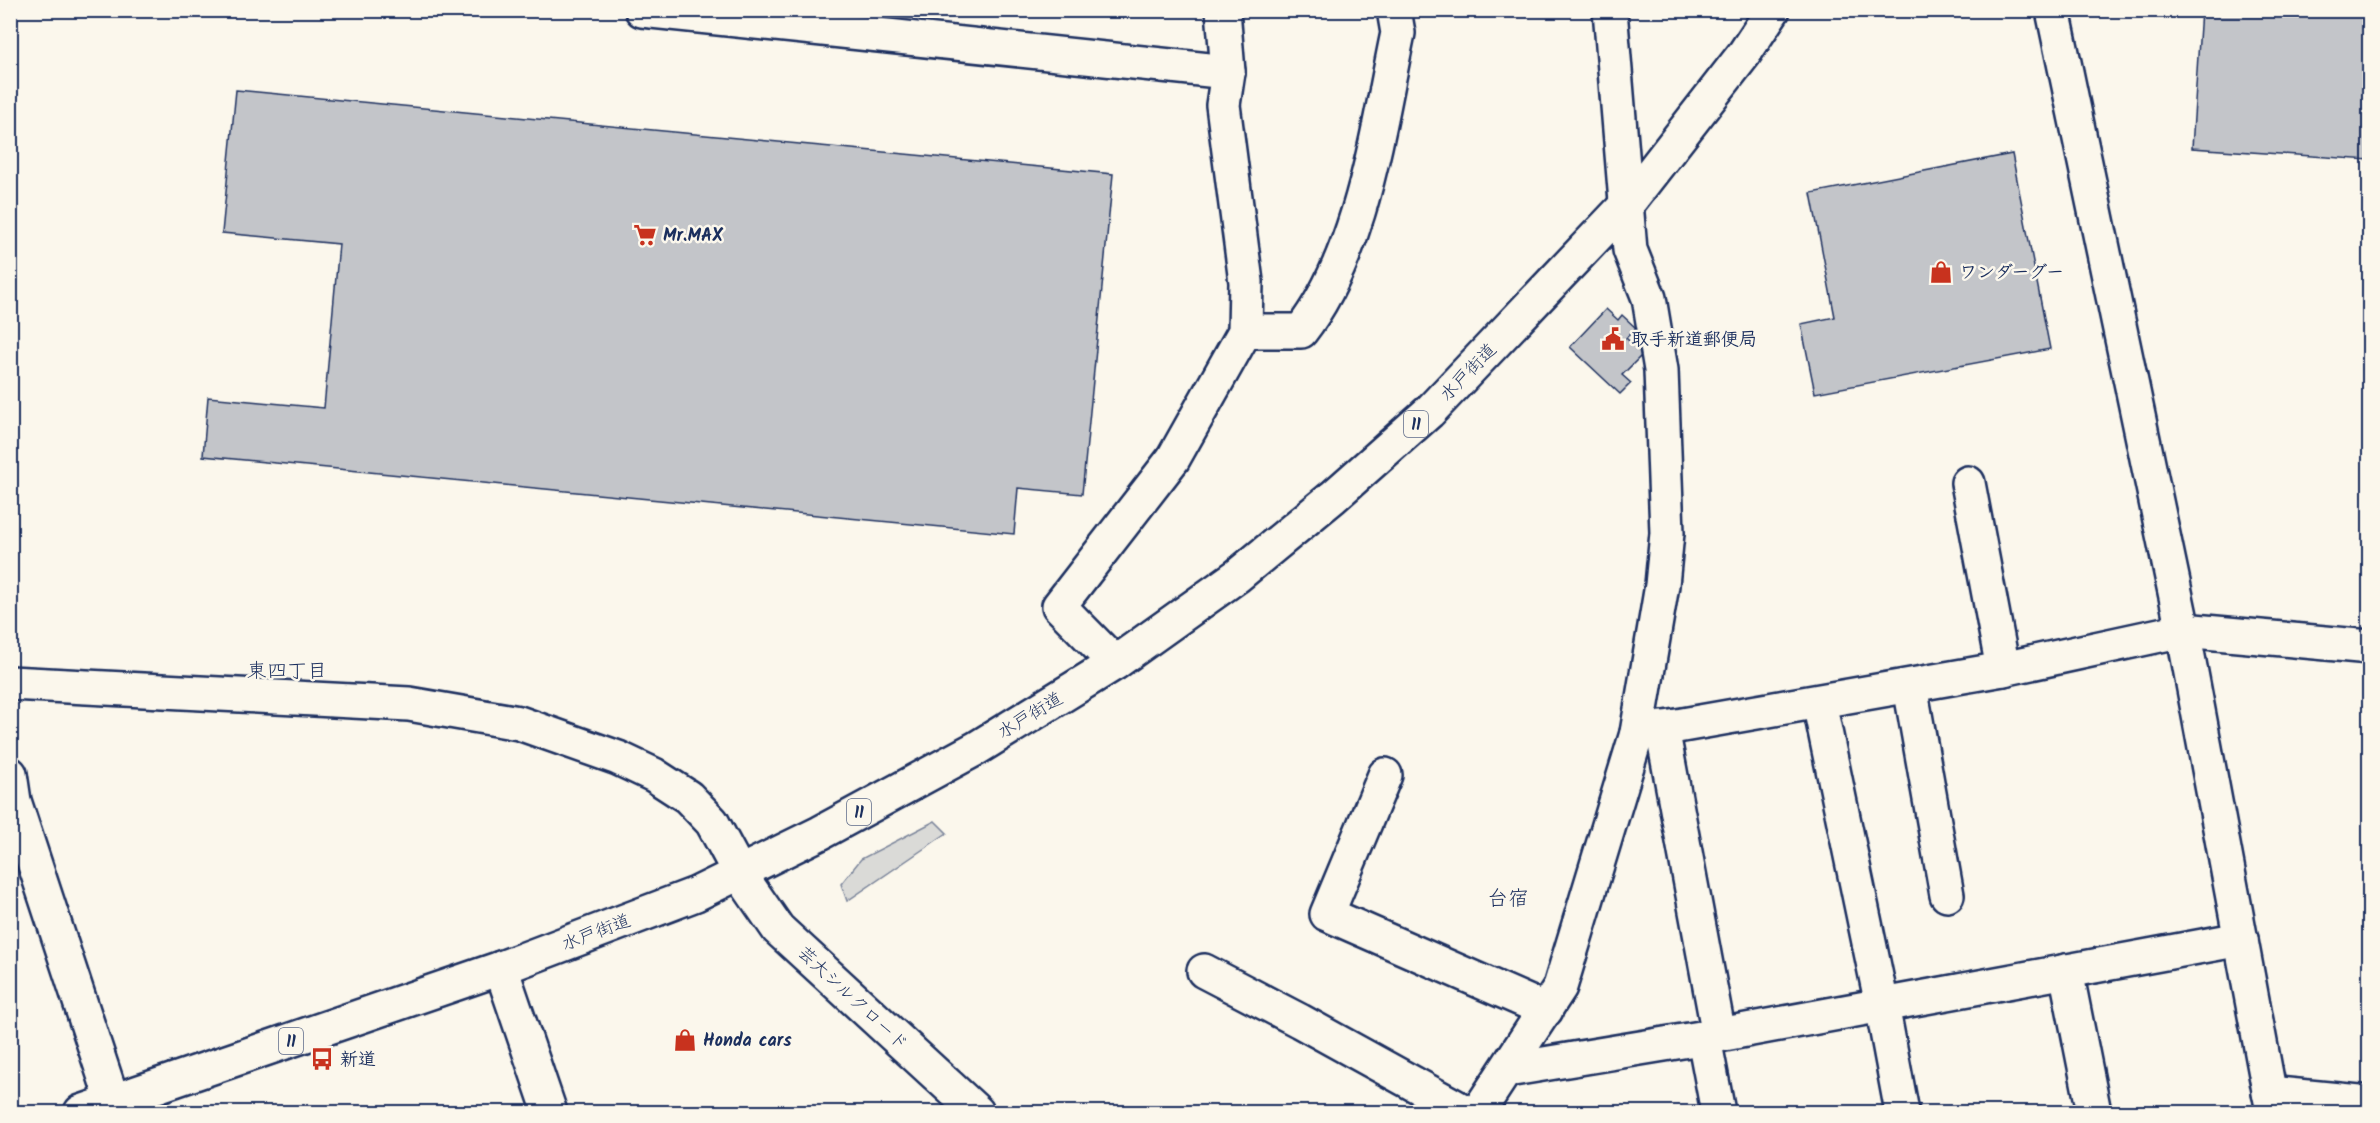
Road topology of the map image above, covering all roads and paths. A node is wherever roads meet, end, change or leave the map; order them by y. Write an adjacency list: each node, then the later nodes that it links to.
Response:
1 (642, 10): 7 (street)
2 (1223, 10): 7 (street)
3 (1394, 10): 9 (street)
4 (1610, 10): 8 (street)
5 (1773, 10): 8 (street, 水戸街道 / 11)
6 (2053, 10): 11 (street)
7 (1228, 72): 9 (street)
8 (1628, 203): 13 (street, 水戸街道 / 11); 18 (street)
9 (1245, 331): 13 (street)
10 (1968, 483): 14 (street)
11 (2182, 630): 12 (street); 14 (street); 23 (street)
12 (2370, 647)
13 (1115, 663): 21 (street, 水戸街道 / 11)
14 (2003, 669): 16 (street)
15 (10, 683): 21 (street, 芸大シルクロード)
16 (1910, 686): 17 (street); 22 (street)
17 (1819, 702): 18 (street); 27 (street)
18 (1650, 731): 28 (street); 29 (street)
19 (10, 774): 31 (street)
20 (1385, 775): 28 (street)
21 (740, 874): 24 (street, 水戸街道 / 11); 36 (street, 芸大シルクロード)
22 (1947, 895)
23 (2241, 939): 26 (street); 32 (street)
24 (501, 968): 31 (street, 水戸街道 / 11); 35 (street)
25 (1204, 971): 37 (street)
26 (2066, 971): 27 (street); 41 (street)
27 (1882, 1005): 29 (street); 40 (street)
28 (1545, 1010): 30 (street)
29 (1712, 1036): 30 (street); 39 (street)
30 (1507, 1070): 38 (street)
31 (112, 1102): 34 (street, 水戸街道 / 11)
32 (2271, 1103): 33 (street)
33 (2370, 1103)
34 (81, 1113)
35 (550, 1113)
36 (977, 1113)
37 (1465, 1113)
38 (1478, 1113)
39 (1718, 1113)
40 (1902, 1113)
41 (2094, 1113)

